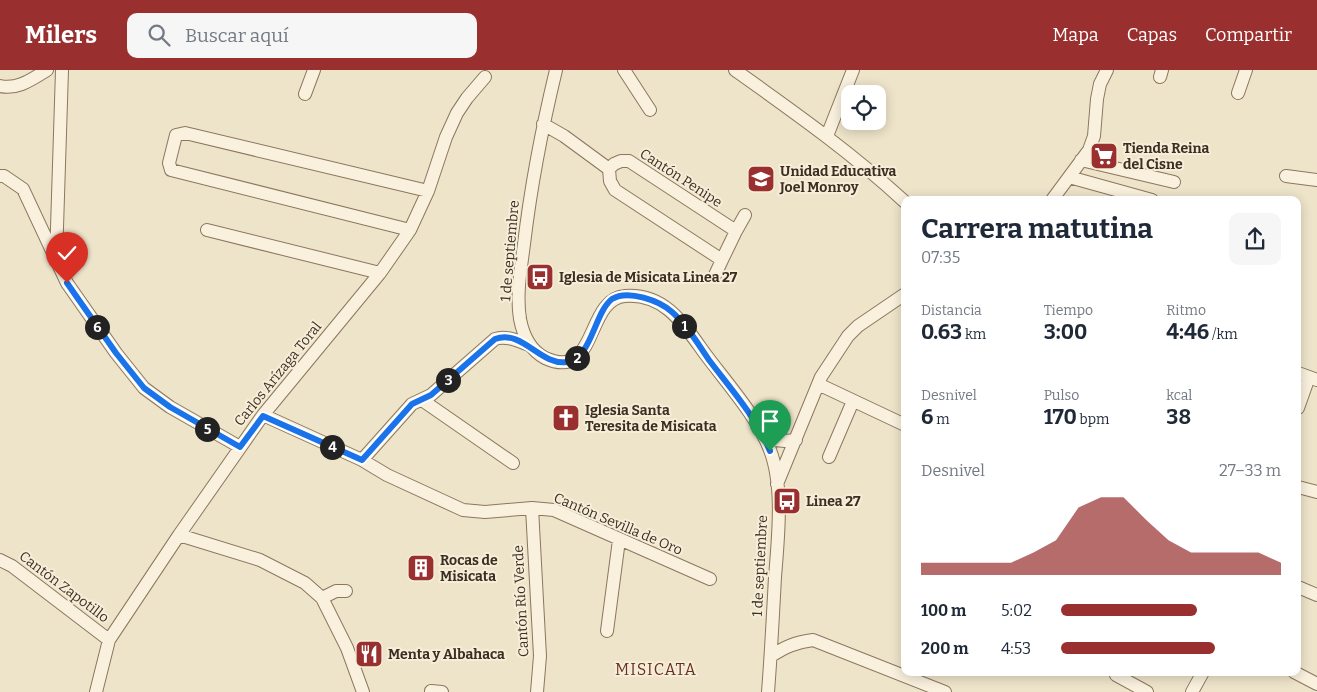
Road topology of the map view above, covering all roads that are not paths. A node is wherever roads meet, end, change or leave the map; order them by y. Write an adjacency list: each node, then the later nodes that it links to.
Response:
1 (47, 70): 11 (street)
2 (62, 70): 34 (street)
3 (314, 70): 13 (street)
4 (556, 70): 15 (street, 1 de septiembre)
5 (624, 70): 14 (street)
6 (735, 70): 16 (street)
7 (853, 70): 16 (street)
8 (1107, 70): 17 (street)
9 (1246, 70): 12 (street)
10 (486, 77): 24 (street, Carlos Arízaga Toral)
11 (0, 86)
12 (1238, 93)
13 (305, 94)
14 (650, 110)
15 (543, 124): 18 (street); 38 (street, 1 de septiembre)
16 (827, 136): 28 (street)
17 (1081, 160): 21 (street); 23 (street)
18 (610, 169): 32 (street, Cantón Penipe); 33 (street)
19 (0, 176): 34 (street)
20 (1286, 176): 22 (street)
21 (1067, 179): 25 (street); 26 (street); 27 (street)
22 (1317, 180)
23 (1174, 182)
24 (428, 191): 31 (street, Carlos Arízaga Toral); 31 (street)
25 (1055, 196)
26 (1119, 196)
27 (1136, 196)
28 (901, 198)
29 (745, 215): 32 (street)
30 (207, 230): 35 (street)
31 (410, 230): 35 (street, Carlos Arízaga Toral)
32 (736, 232): 33 (street)
33 (722, 260): 36 (street)
34 (56, 262): 48 (street)
35 (380, 273): 44 (street, Carlos Arízaga Toral)
36 (715, 275)
37 (901, 297): 40 (street)
38 (529, 345): 42 (street); 46 (street, 1 de septiembre)
39 (1308, 377): 41 (street)
40 (818, 384): 43 (street); 47 (street)
41 (1301, 399)
42 (422, 400): 50 (street); 51 (street)
43 (853, 401): 45 (street); 49 (street)
44 (263, 416): 48 (street, Carlos Arízaga Toral); 50 (street, Cantón Sevilla de Oro)
45 (901, 423)
46 (765, 439): 47 (street); 52 (street, 1 de septiembre)
47 (796, 440): 52 (street)
48 (240, 447): 56 (street, Carlos Arízaga Toral)
49 (829, 457)
50 (362, 460): 55 (street, Cantón Sevilla de Oro)
51 (513, 463)
52 (777, 484): 66 (street, 1 de septiembre)
53 (1301, 487): 54 (street)
54 (1317, 492)
55 (532, 508): 57 (street, Cantón Sevilla de Oro); 75 (street, Cantón Río Verde)
56 (180, 535): 63 (street); 65 (street, Carlos Arízaga Toral)
57 (619, 540): 59 (street, Cantón Sevilla de Oro); 64 (street)
58 (0, 560): 65 (street, Cantón Zapotillo)
59 (710, 579)
60 (1301, 588): 62 (street)
61 (346, 591): 63 (street)
62 (1317, 596)
63 (322, 598): 74 (street)
64 (607, 631)
65 (109, 640): 73 (street, Carlos Arízaga Toral)
66 (771, 656): 67 (street); 76 (street, 1 de septiembre)
67 (901, 675)
68 (904, 676): 77 (street)
69 (1118, 676): 78 (street)
70 (1201, 676): 79 (street)
71 (1301, 676): 72 (street)
72 (1317, 684)
73 (96, 692)
74 (363, 692)
75 (537, 692)
76 (768, 692)
77 (944, 692)
78 (1147, 692)
79 (1192, 692)

